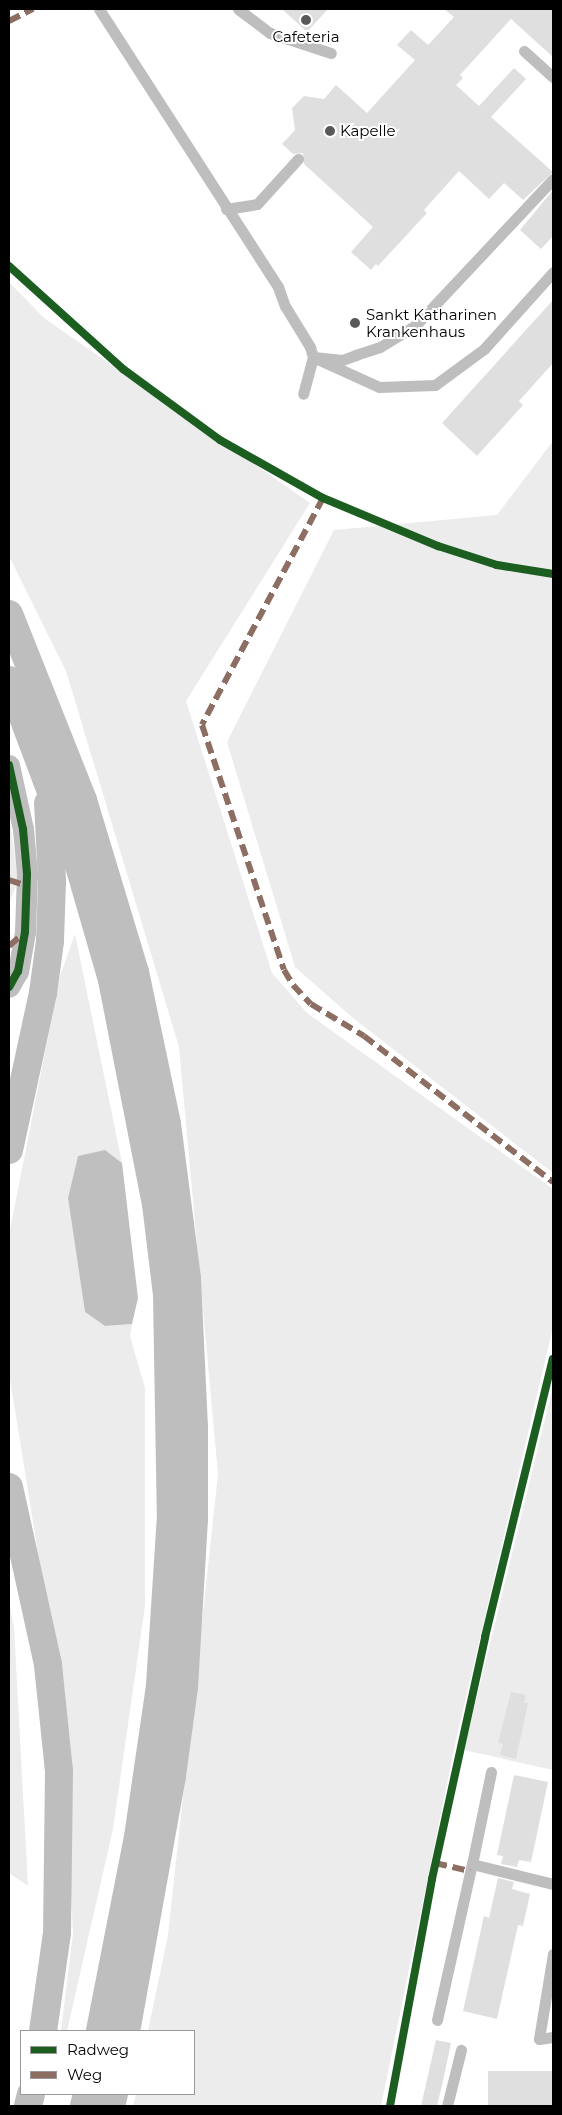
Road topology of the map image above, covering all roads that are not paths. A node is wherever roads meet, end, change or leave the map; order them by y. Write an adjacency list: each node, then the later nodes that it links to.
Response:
1 (99, 9): 8 (lane)
2 (238, 9): 4 (lane)
3 (524, 51): 5 (lane)
4 (331, 53)
5 (553, 77)
6 (298, 159): 8 (lane)
7 (553, 179): 10 (lane)
8 (226, 209): 10 (lane)
9 (553, 272): 10 (lane)
10 (313, 357): 11 (lane)
11 (303, 394)
12 (9, 614): 28 (highway)
13 (9, 680): 15 (highway)
14 (9, 765): 16 (street)
15 (46, 774): 19 (highway); 27 (highway)
16 (25, 932): 17 (street); 18 (street)
17 (9, 946)
18 (9, 987)
19 (9, 1150)
20 (9, 1487): 26 (highway)
21 (491, 1772): 22 (lane)
22 (472, 1864): 23 (lane); 25 (lane)
23 (553, 1884)
24 (553, 1954): 29 (lane)
25 (437, 2020)
26 (43, 2030)
27 (100, 2030)
28 (126, 2030)
29 (553, 2037)
30 (461, 2050): 31 (lane)
31 (447, 2106)

